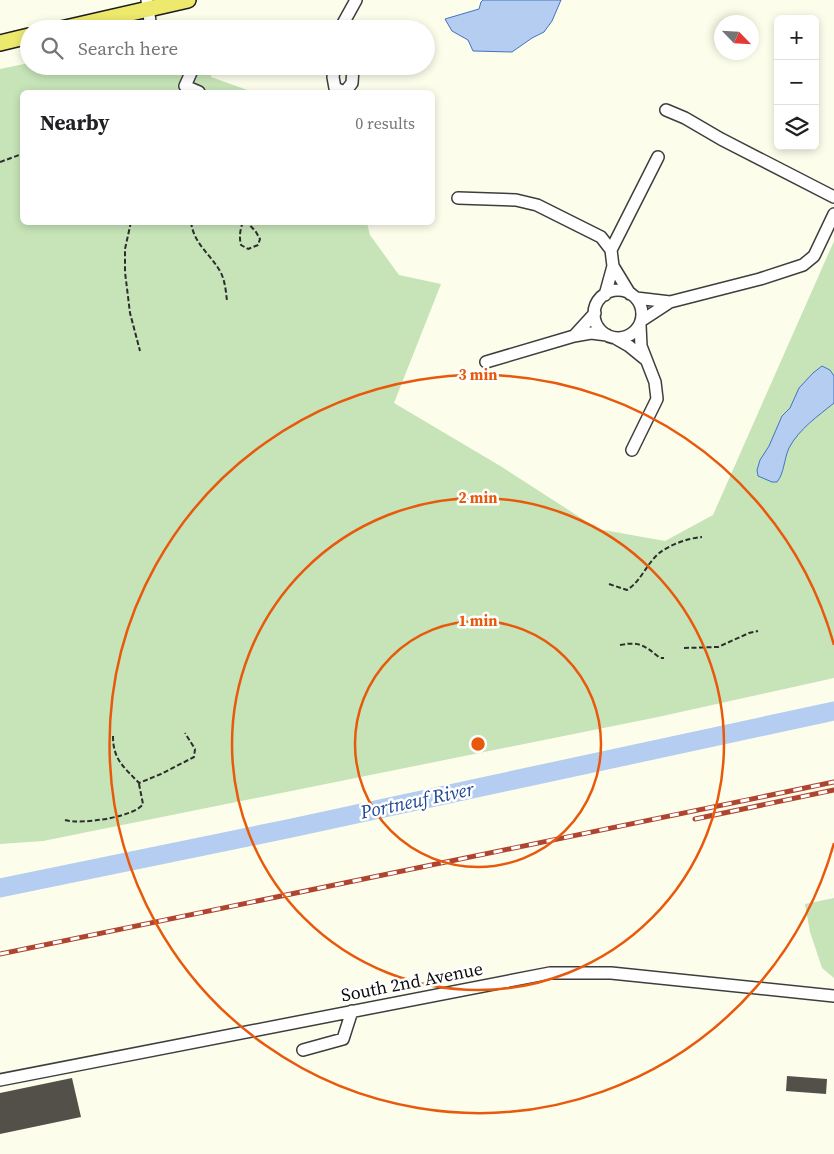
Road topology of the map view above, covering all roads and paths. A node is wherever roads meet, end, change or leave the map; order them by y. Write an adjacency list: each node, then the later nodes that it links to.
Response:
1 (188, 0): 3 (main road)
2 (356, 0): 6 (street)
3 (147, 4): 4 (main road); 5 (street)
4 (92, 20)
5 (150, 20)
6 (345, 20)
7 (20, 38): 8 (main road)
8 (0, 43)
9 (190, 75): 12 (street)
10 (334, 75): 13 (street)
11 (353, 75): 14 (street)
12 (194, 90)
13 (340, 90)
14 (347, 90)
15 (666, 110): 19 (street)
16 (20, 155): 18 (path)
17 (658, 157): 26 (street)
18 (0, 162)
19 (834, 197)
20 (458, 198): 26 (street)
21 (834, 214): 31 (street)
22 (130, 225): 36 (path)
23 (191, 225): 30 (path)
24 (242, 225): 25 (path)
25 (248, 225)
26 (611, 250): 27 (street)
27 (614, 266): 28 (street); 29 (street)
28 (606, 294): 29 (street); 32 (street)
29 (633, 296): 31 (street); 33 (street)
30 (227, 300)
31 (670, 302): 33 (street)
32 (595, 313): 34 (street); 35 (street)
33 (640, 323): 35 (street); 37 (street)
34 (574, 336): 35 (street); 38 (street)
35 (611, 337): 37 (street)
36 (140, 351)
37 (647, 360): 39 (street)
38 (486, 362)
39 (632, 450)
40 (702, 537): 41 (path)
41 (609, 584)
42 (758, 631): 44 (path)
43 (620, 645): 45 (path)
44 (684, 648)
45 (664, 658)
46 (186, 733): 48 (path)
47 (113, 736): 48 (path)
48 (138, 783): 49 (path)
49 (65, 820)
50 (834, 996): 51 (street, South 2nd Avenue)
51 (352, 1011): 52 (street); 53 (street, South 2nd Avenue)
52 (303, 1050)
53 (0, 1080)

